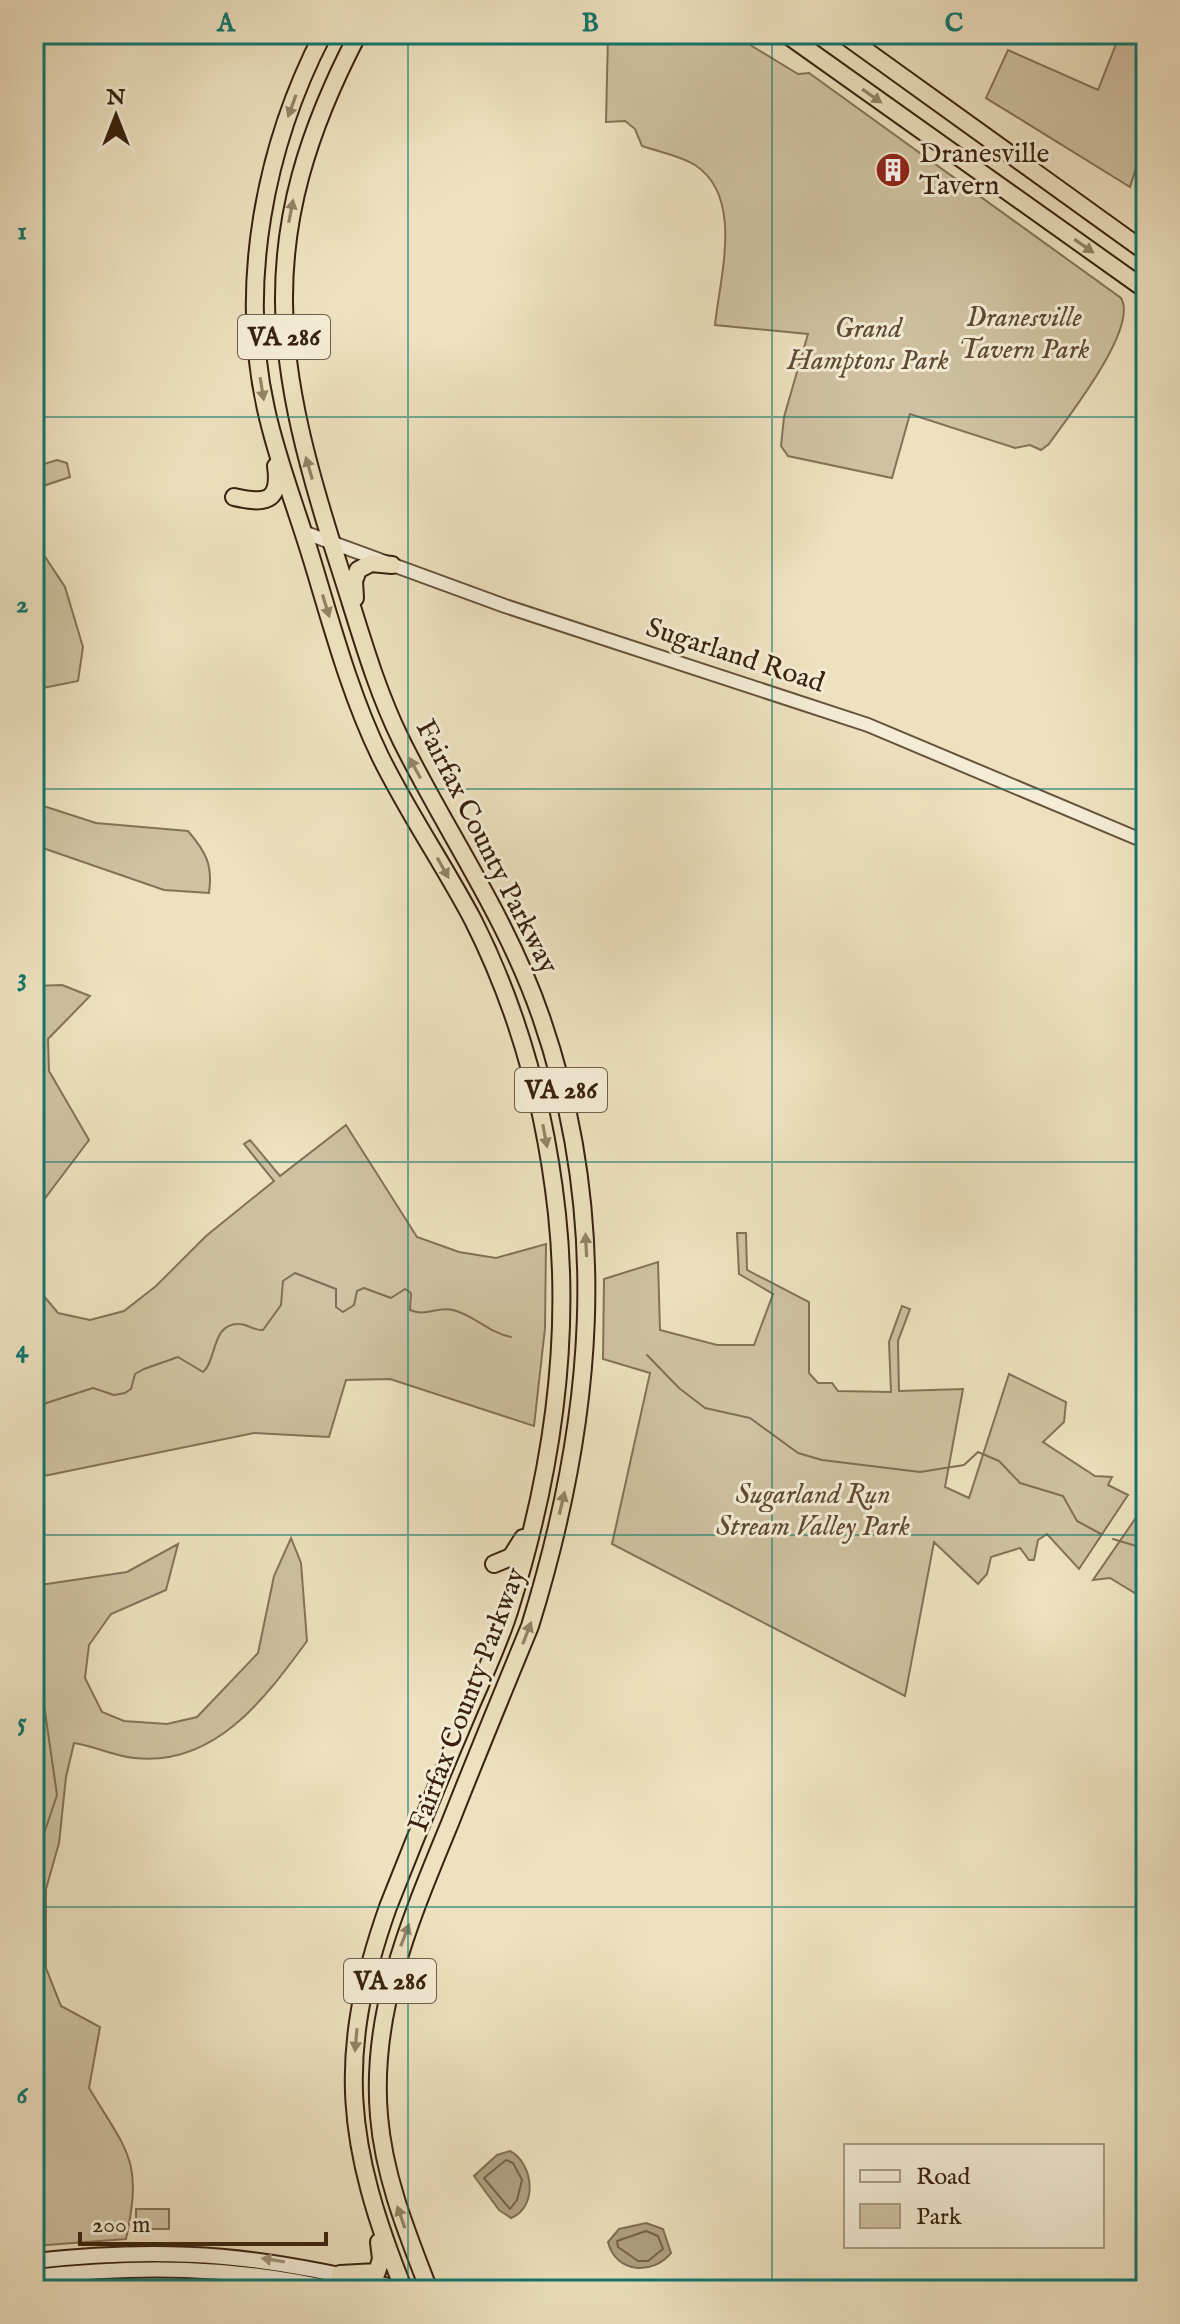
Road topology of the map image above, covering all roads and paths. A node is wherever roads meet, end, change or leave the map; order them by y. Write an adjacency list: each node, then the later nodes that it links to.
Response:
1 (323, 34): 9 (highway, Fairfax County Parkway / VA 286, one-way to 9)
2 (358, 34): 12 (highway, Fairfax County Parkway / VA 286, one-way to 2)
3 (769, 34): 6 (highway)
4 (786, 34): 6 (highway)
5 (843, 34): 7 (highway)
6 (846, 77): 8 (highway, one-way to 8)
7 (1146, 252)
8 (1146, 290)
9 (271, 429): 10 (highway); 11 (highway, Fairfax County Parkway / VA 286)
10 (234, 497)
11 (303, 532): 12 (street, Sugarland Road); 16 (highway, Fairfax County Parkway / VA 286, one-way to 16)
12 (331, 543): 13 (street, Sugarland Road); 14 (highway, Fairfax County Parkway / VA 286)
13 (392, 565): 14 (highway); 15 (street, Sugarland Road)
14 (362, 639): 23 (highway, Fairfax County Parkway / VA 286, one-way to 14)
15 (1146, 842)
16 (531, 1526): 17 (highway); 18 (highway, Fairfax County Parkway / VA 286, one-way to 18)
17 (494, 1564)
18 (376, 2220): 21 (highway); 22 (highway, Fairfax County Parkway / VA 286)
19 (34, 2261): 21 (main road, one-way to 19)
20 (34, 2277): 21 (main road)
21 (338, 2282): 22 (main road)
22 (404, 2290)
23 (429, 2290)

